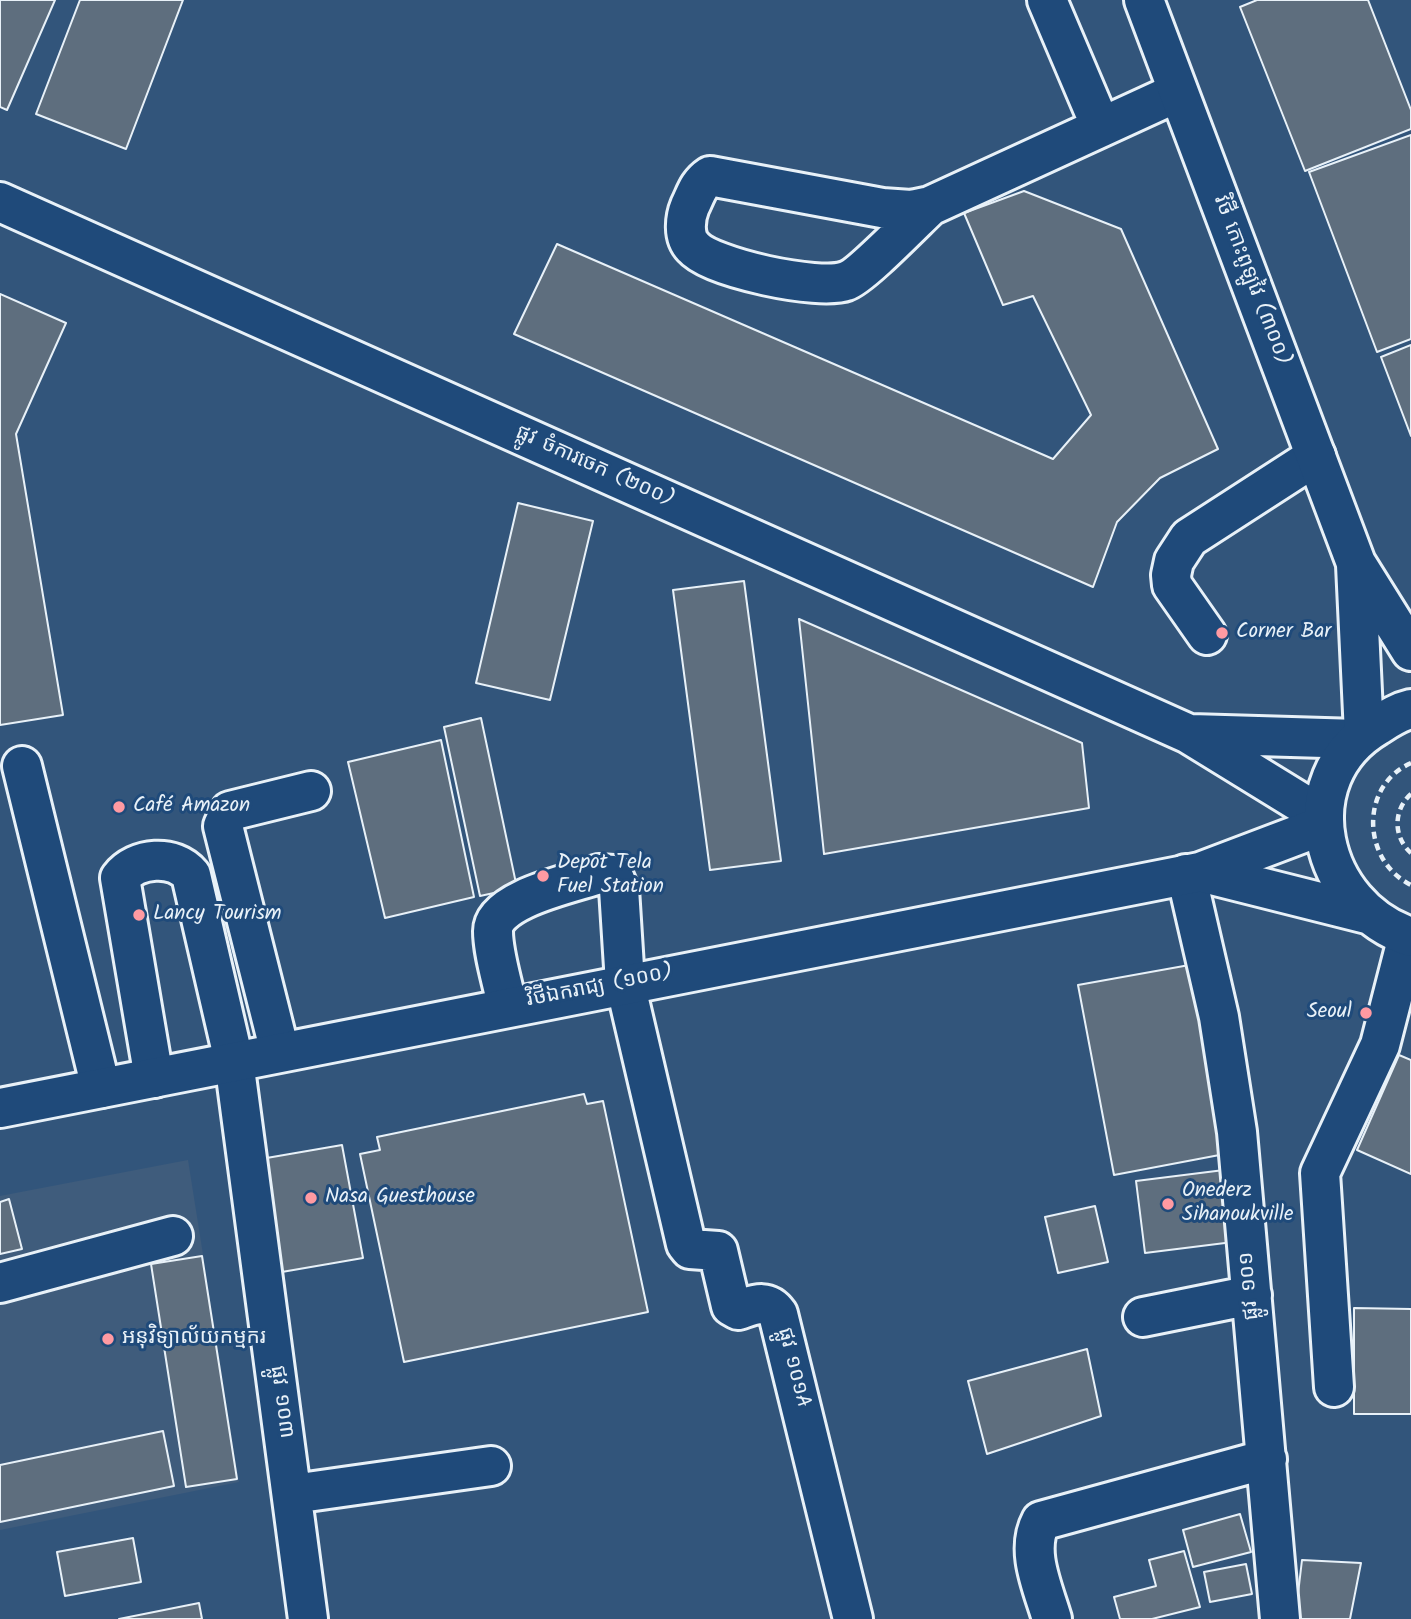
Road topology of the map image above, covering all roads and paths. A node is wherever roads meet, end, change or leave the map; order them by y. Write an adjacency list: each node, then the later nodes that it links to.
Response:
1 (1047, 0): 4 (street)
2 (1144, 0): 3 (street, វិថី កោះពូឡូវៃ (៣០០))
3 (1178, 92): 4 (street); 7 (street, វិថី កោះពូឡូវៃ (៣០០))
4 (1101, 127): 6 (street)
5 (0, 202): 12 (street, ផ្លូវ ចំការចេក (២០០))
6 (930, 206): 6 (street)
7 (1316, 456): 8 (street, វិថី កោះពូឡូវៃ (៣០០)); 9 (street)
8 (1356, 563): 10 (street); 13 (street)
9 (1206, 635)
10 (1411, 651)
11 (1411, 709): 13 (street)
12 (1189, 734): 13 (street, ផ្លូវ ចំការចេក (២០០)); 18 (street, ផ្លូវ ចំការចេក (២០០))
13 (1361, 736): 18 (street)
14 (1411, 763): 21 (path)
15 (22, 766): 29 (street)
16 (311, 791): 26 (street)
17 (1411, 794): 19 (path)
18 (1324, 821): 20 (street, វិថីឯករាជ្យ (១០០)); 22 (street)
19 (1411, 853)
20 (1193, 873): 22 (street); 24 (street, វិថីឯករាជ្យ (១០០)); 33 (street, ផ្លូវ ១០១)
21 (1411, 885)
22 (1367, 914): 23 (street)
23 (1409, 936): 35 (street)
24 (625, 983): 25 (street, វិថីឯករាជ្យ (១០០)); 25 (street); 40 (street, ផ្លូវ ១០១A)
25 (508, 1006): 26 (street, វិថីឯករាជ្យ (១០០))
26 (280, 1052): 27 (street, វិថីឯករាជ្យ (១០០))
27 (234, 1061): 28 (street, វិថីឯករាជ្យ (១០០)); 28 (street, ផ្លូវ ១០៣); 38 (street, ផ្លូវ ១០៣)
28 (154, 1077): 29 (street, វិថីឯករាជ្យ (១០០))
29 (101, 1088): 30 (street, វិថីឯករាជ្យ (១០០))
30 (0, 1108)
31 (173, 1236): 32 (street)
32 (0, 1283)
33 (1252, 1295): 34 (street); 36 (street, ផ្លូវ ១០១)
34 (1143, 1317)
35 (1334, 1387)
36 (1267, 1459): 41 (street); 42 (street, ផ្លូវ ១០១)
37 (491, 1465): 38 (street)
38 (293, 1494): 39 (street, ផ្លូវ ១០៣)
39 (307, 1619)
40 (853, 1619)
41 (1052, 1619)
42 (1280, 1619)

